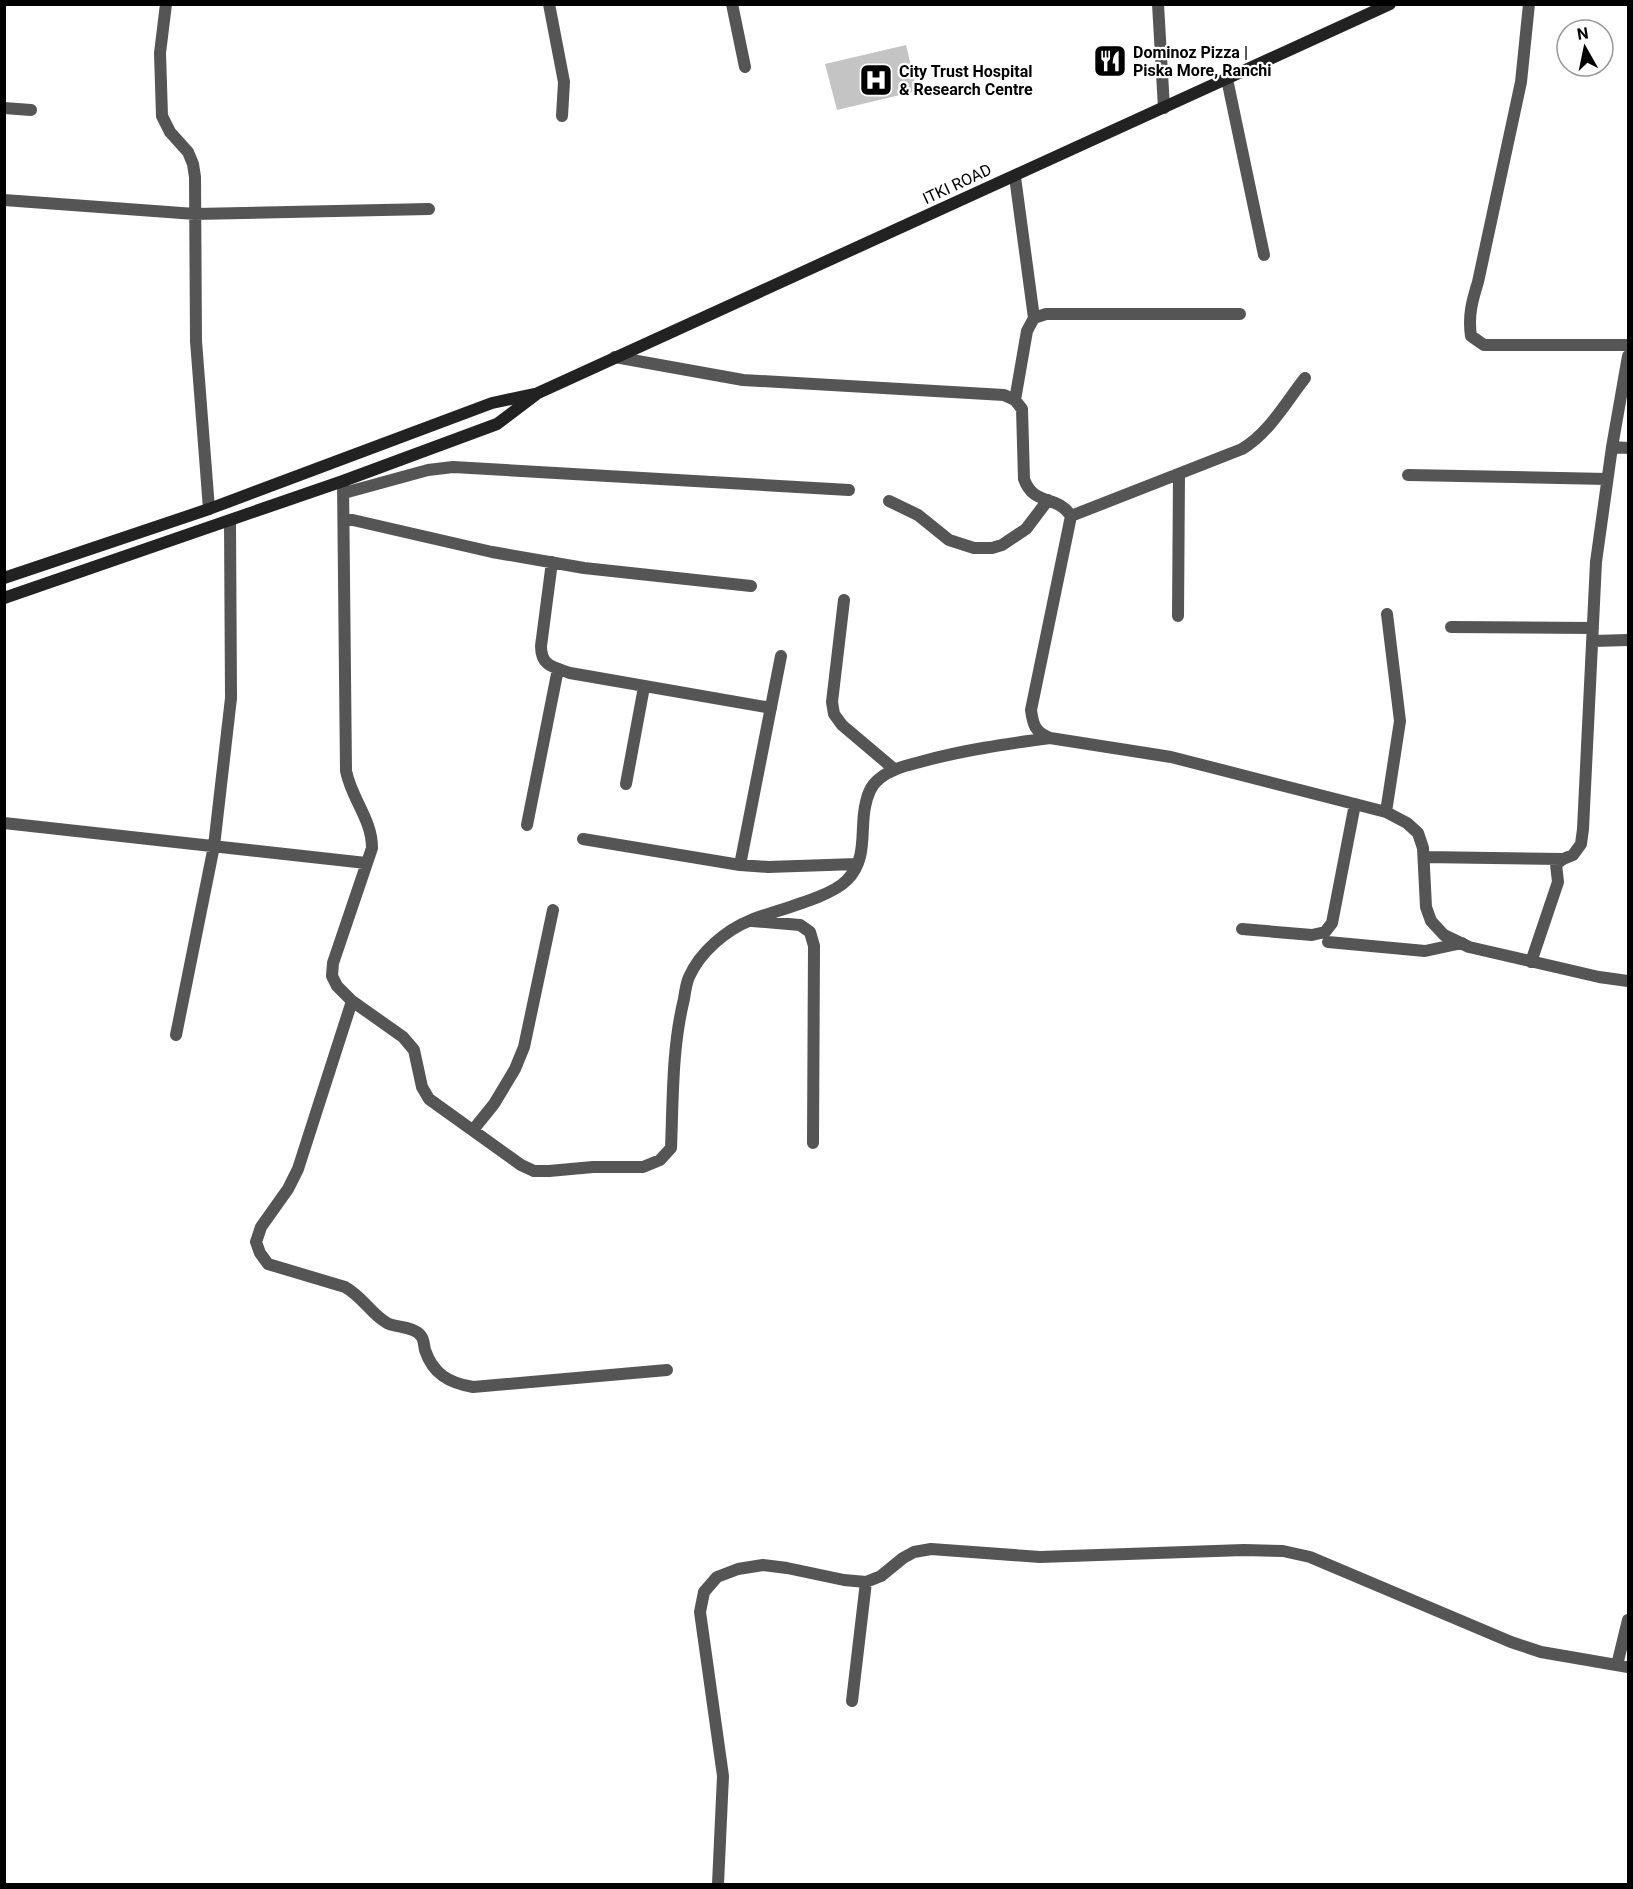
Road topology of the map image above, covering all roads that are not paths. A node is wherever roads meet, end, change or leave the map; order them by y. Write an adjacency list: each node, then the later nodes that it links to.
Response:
1 (166, 4): 16 (street)
2 (549, 4): 12 (street)
3 (732, 4): 7 (street)
4 (1158, 4): 10 (street)
5 (1390, 4): 8 (street, ITKI ROAD)
6 (1529, 4): 20 (street)
7 (745, 68)
8 (1227, 79): 10 (street, ITKI ROAD); 17 (street)
9 (4, 108): 11 (street)
10 (1164, 108): 13 (street, ITKI ROAD)
11 (31, 110)
12 (562, 116)
13 (1015, 177): 19 (street); 22 (street, ITKI ROAD)
14 (4, 200): 16 (street)
15 (429, 209): 16 (street)
16 (195, 214): 35 (street)
17 (1264, 255)
18 (1240, 315): 19 (street)
19 (1034, 318): 25 (street)
20 (1629, 345)
21 (1629, 356): 26 (street)
22 (615, 357): 24 (street, ITKI ROAD); 25 (street)
23 (1305, 378): 28 (street)
24 (538, 393): 31 (street); 35 (street)
25 (1015, 400): 33 (street)
26 (1612, 447): 27 (street); 30 (street)
27 (1629, 448)
28 (1179, 474): 36 (street); 45 (street)
29 (1408, 475): 30 (street)
30 (1607, 479): 47 (street)
31 (343, 487): 32 (street); 37 (street); 38 (street)
32 (849, 490)
33 (1048, 500): 34 (street); 36 (street)
34 (889, 501)
35 (209, 508): 40 (street)
36 (1071, 516): 54 (street)
37 (344, 518): 39 (street); 65 (street)
38 (230, 521): 42 (street); 62 (street)
39 (552, 562): 41 (street); 51 (street)
40 (4, 578)
41 (751, 586)
42 (4, 598)
43 (844, 600): 55 (street)
44 (1388, 614): 58 (street)
45 (1178, 616)
46 (1451, 627): 47 (street)
47 (1593, 627): 49 (street)
48 (1629, 640): 49 (street)
49 (1593, 641): 64 (street)
50 (781, 656): 53 (street)
51 (558, 669): 52 (street); 60 (street)
52 (644, 687): 53 (street); 56 (street)
53 (771, 708): 67 (street)
54 (1050, 738): 55 (street); 57 (street)
55 (894, 769): 66 (street)
56 (626, 784)
57 (1355, 804): 58 (street); 70 (street)
58 (1386, 812): 63 (street)
59 (4, 823): 62 (street)
60 (527, 825)
61 (584, 839): 67 (street)
62 (214, 846): 65 (street); 76 (street)
63 (1424, 857): 64 (street); 72 (street)
64 (1563, 859): 73 (street)
65 (366, 863): 75 (street)
66 (857, 864): 67 (street); 69 (street)
67 (740, 865)
68 (554, 910): 77 (street)
69 (748, 921): 77 (street); 78 (street)
70 (1242, 929)
71 (1328, 942): 72 (street)
72 (1462, 944): 73 (street)
73 (1531, 962): 74 (street)
74 (1629, 981)
75 (352, 1001): 77 (street); 79 (street)
76 (176, 1035)
77 (473, 1130)
78 (813, 1143)
79 (667, 1370)
80 (866, 1582): 82 (street); 83 (street); 84 (street)
81 (1629, 1620): 82 (street)
82 (1623, 1666)
83 (852, 1701)
84 (718, 1884)

